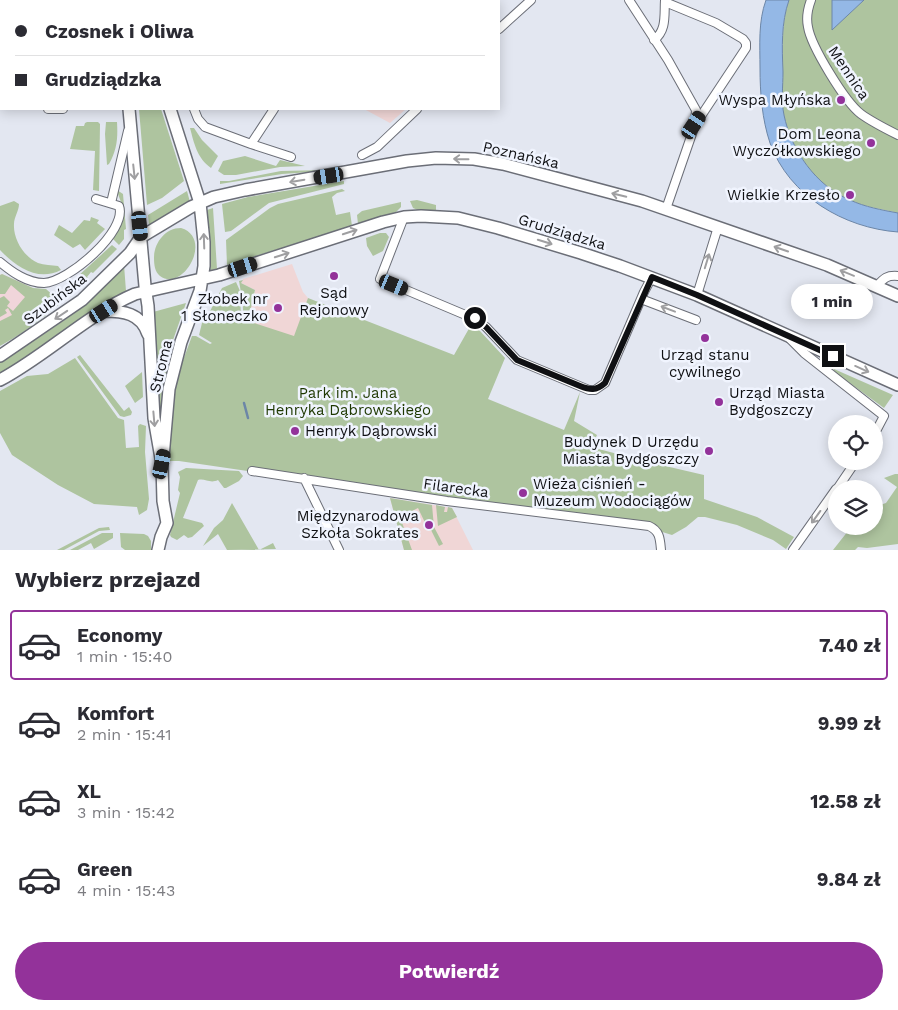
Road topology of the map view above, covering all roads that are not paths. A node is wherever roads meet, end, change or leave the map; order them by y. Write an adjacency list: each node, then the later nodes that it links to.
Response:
1 (531, 0): 5 (street)
2 (628, 0): 6 (street)
3 (811, 0): 14 (street, Mennica)
4 (665, 1): 6 (street); 13 (street)
5 (500, 29)
6 (654, 40): 13 (street)
7 (129, 110): 12 (main road, Stroma)
8 (170, 110): 20 (main road, Stroma)
9 (194, 110): 15 (street)
10 (273, 110): 15 (street)
11 (416, 110): 16 (street)
12 (130, 124): 19 (street); 24 (main road, Stroma, one-way to 24)
13 (694, 125): 21 (street)
14 (898, 135)
15 (250, 144): 17 (street)
16 (362, 155)
17 (291, 157)
18 (96, 199): 19 (street)
19 (111, 203): 25 (street)
20 (200, 204): 21 (main road, Poznańska, one-way to 20); 24 (main road, Poznańska); 28 (main road, Stroma, one-way to 20)
21 (666, 209): 23 (main road, Poznańska)
22 (404, 217): 27 (main road, Grudziądzka, one-way to 27); 28 (main road, Grudziądzka, one-way to 22); 33 (street)
23 (718, 227): 29 (main road, Poznańska, one-way to 23); 31 (street, one-way to 23)
24 (141, 237): 30 (main road, Stroma); 38 (main road, Szubińska, one-way to 38)
25 (0, 262)
26 (898, 276): 29 (street)
27 (652, 277): 31 (main road, Grudziądzka); 33 (street)
28 (202, 279): 30 (main road, Grudziądzka); 42 (main road, Stroma)
29 (877, 286): 32 (main road, Poznańska)
30 (146, 291): 34 (main road); 37 (main road, Stroma)
31 (697, 295): 36 (main road, Grudziądzka)
32 (898, 296)
33 (641, 299): 35 (street, one-way to 33)
34 (104, 311): 37 (main road); 39 (main road)
35 (696, 320)
36 (786, 335): 40 (main road, Grudziądzka, one-way to 40); 41 (street)
37 (148, 336): 42 (main road, Stroma, one-way to 42)
38 (0, 356)
39 (0, 380)
40 (898, 385)
41 (883, 415)
42 (162, 464): 46 (main road, Stroma)
43 (252, 471): 44 (street, Filarecka)
44 (304, 478): 47 (street); 48 (street, Filarecka)
45 (828, 500): 49 (street, one-way to 49)
46 (158, 550)
47 (339, 550)
48 (661, 550)
49 (793, 550)

